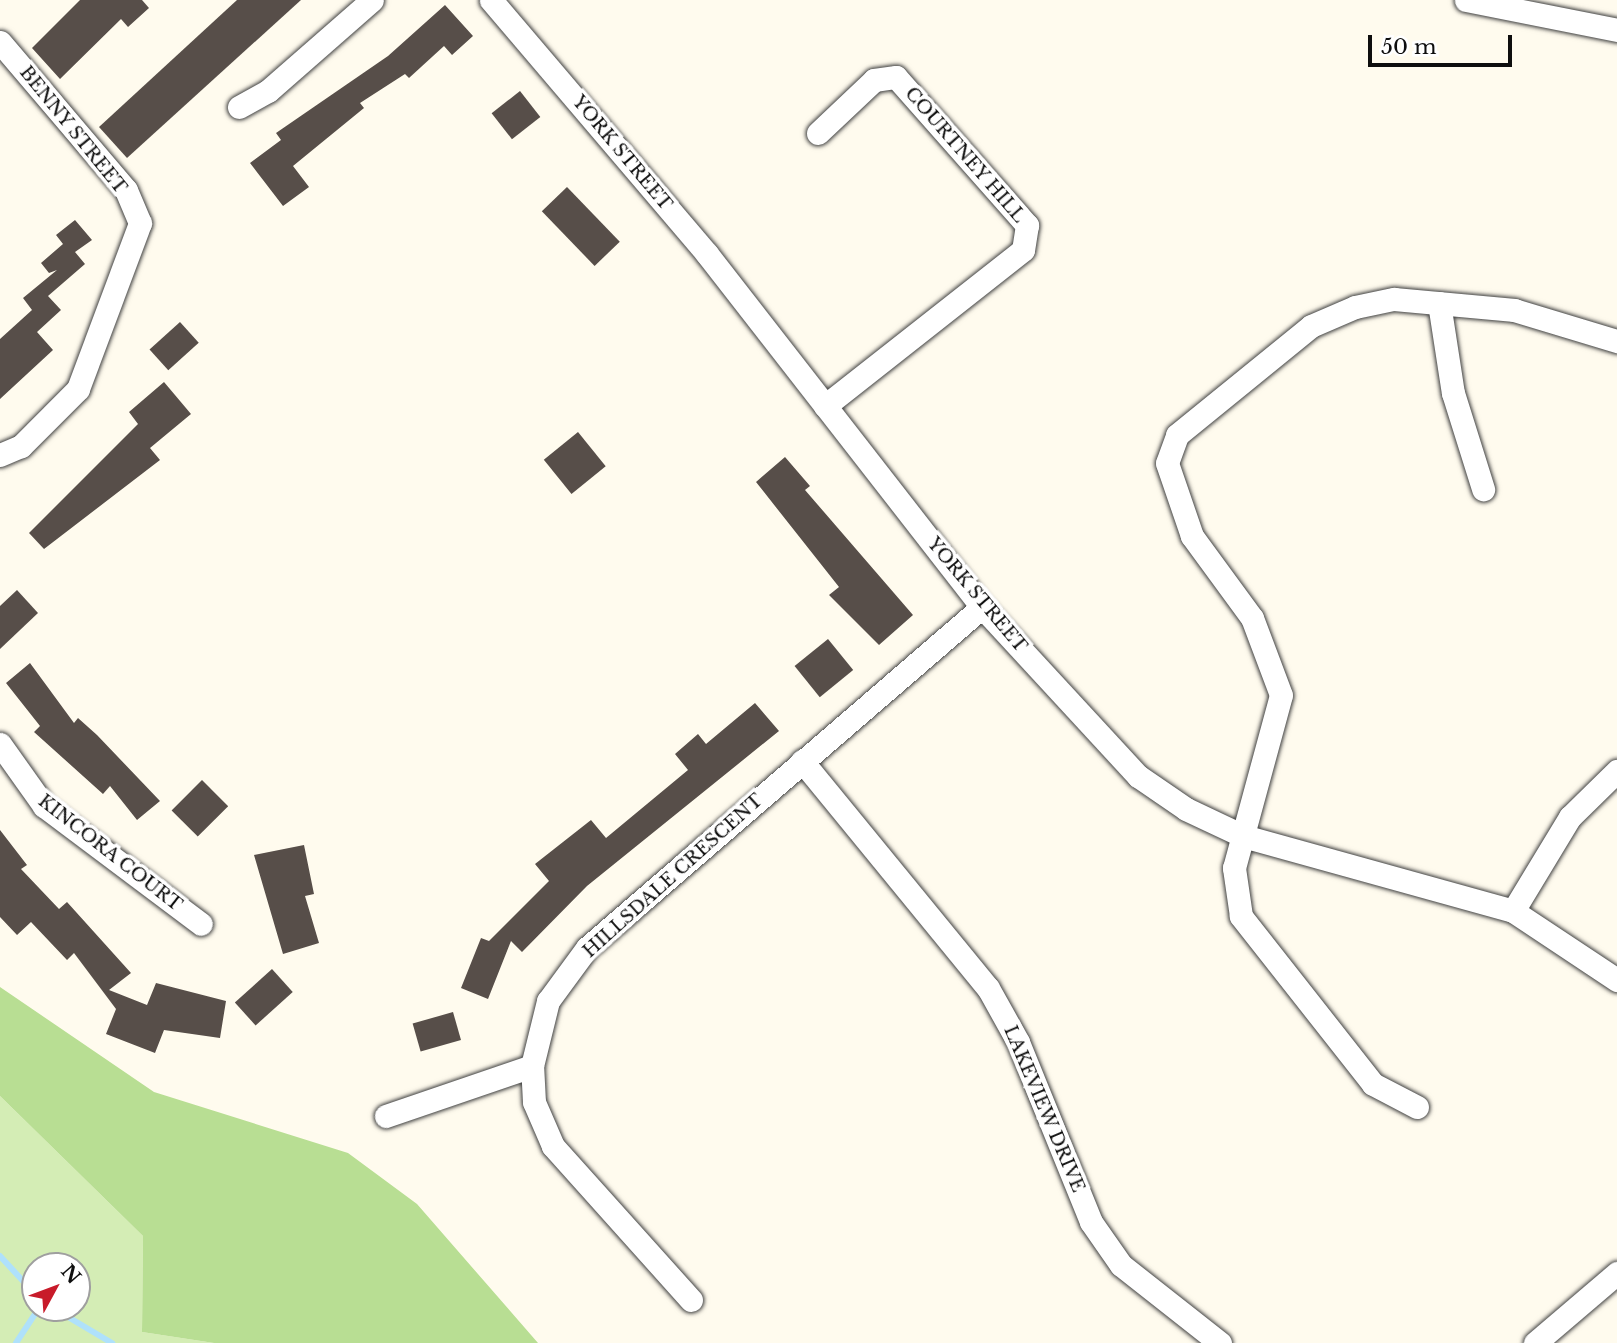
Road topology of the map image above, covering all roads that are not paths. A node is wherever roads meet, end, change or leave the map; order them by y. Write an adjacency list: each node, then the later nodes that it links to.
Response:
1 (372, 0): 6 (street)
2 (491, 0): 10 (street, YORK STREET)
3 (1466, 0): 4 (street)
4 (1617, 30)
5 (0, 41): 11 (street, BENNY STREET)
6 (239, 107)
7 (818, 133): 10 (street, COURTNEY HILL)
8 (1439, 303): 9 (street); 12 (street); 17 (street)
9 (1617, 341)
10 (825, 405): 13 (street, YORK STREET)
11 (0, 456)
12 (1483, 489)
13 (982, 607): 15 (street, HILLSDALE CRESCENT); 17 (street, YORK STREET)
14 (0, 744): 19 (street, KINCORA COURT)
15 (802, 761): 21 (street, HILLSDALE CRESCENT); 26 (street, LAKEVIEW DRIVE)
16 (1617, 772): 18 (street)
17 (1243, 836): 18 (street, YORK STREET); 22 (street)
18 (1513, 911): 20 (street, YORK STREET)
19 (201, 924)
20 (1617, 980)
21 (532, 1066): 23 (street); 25 (street, HILLSDALE CRESCENT)
22 (1417, 1107)
23 (386, 1115)
24 (1617, 1273): 27 (street)
25 (691, 1300)
26 (1210, 1340)
27 (1535, 1343)

